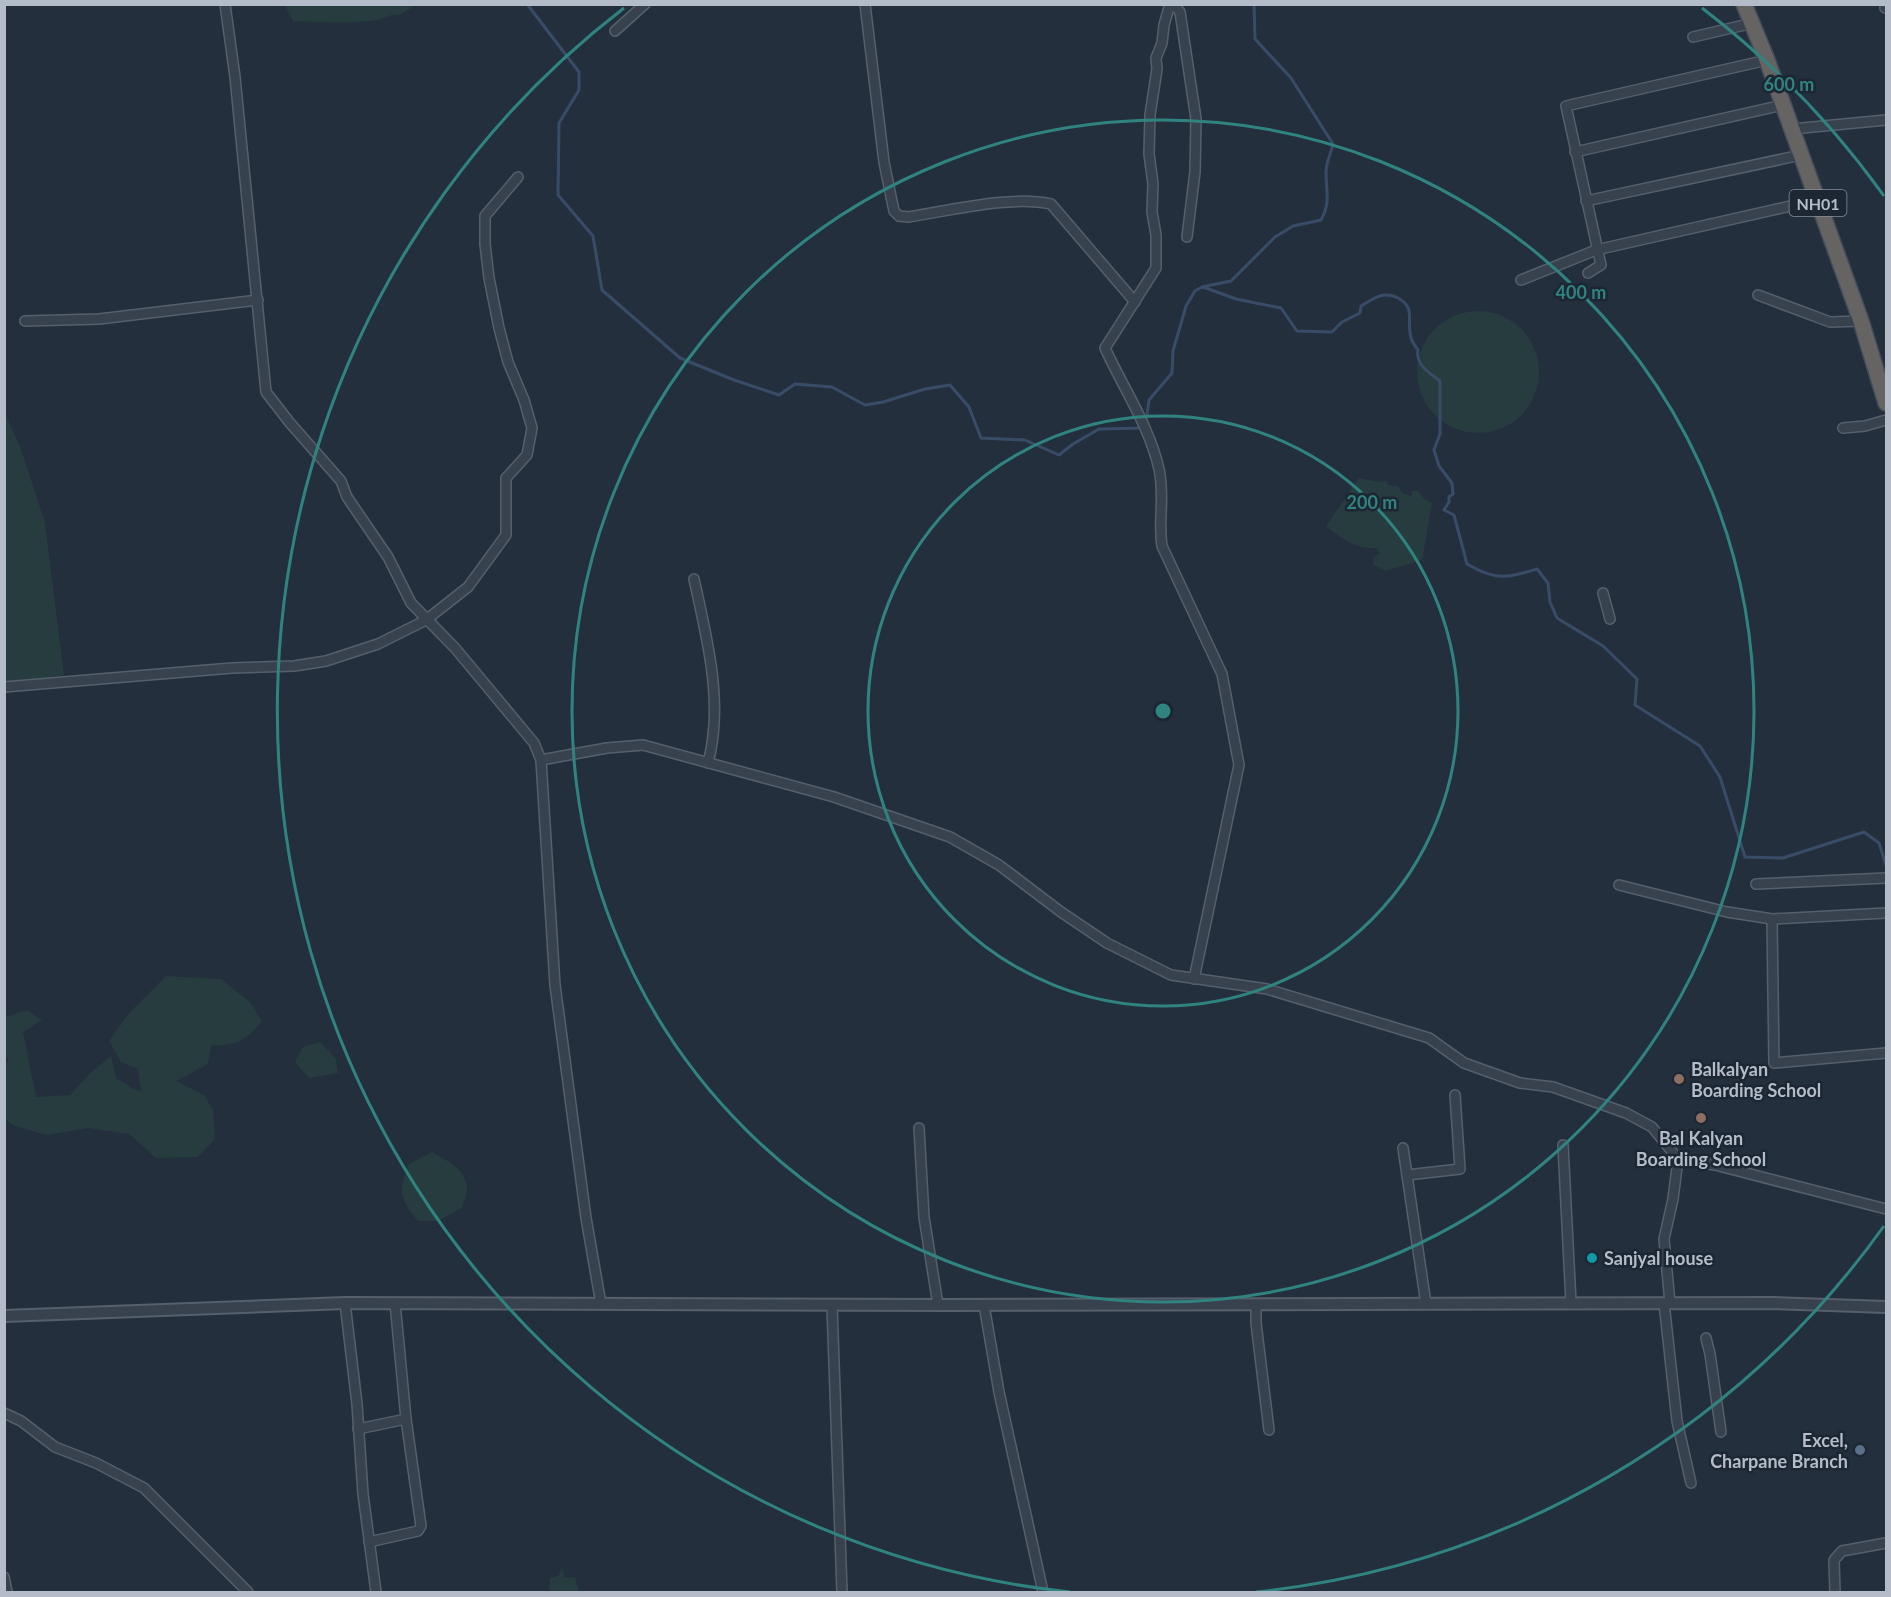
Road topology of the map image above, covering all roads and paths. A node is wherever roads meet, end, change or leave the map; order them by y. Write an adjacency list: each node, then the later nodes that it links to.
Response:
1 (225, 4): 23 (street)
2 (645, 4): 7 (street)
3 (865, 4): 24 (street)
4 (1172, 4): 18 (street); 24 (street)
5 (1744, 4): 6 (highway, NH01)
6 (1753, 23): 8 (street); 9 (highway, NH01)
7 (615, 32)
8 (1694, 37)
9 (1767, 60): 10 (highway, NH01); 13 (street)
10 (1783, 105): 12 (highway, NH01); 13 (street)
11 (1887, 120): 12 (street)
12 (1792, 129): 14 (highway, NH01)
13 (1575, 152): 17 (street)
14 (1801, 155): 16 (highway, NH01); 17 (street)
15 (518, 177): 33 (street)
16 (1817, 200): 19 (street); 26 (highway, NH01)
17 (1586, 201): 19 (street)
18 (1187, 237)
19 (1596, 250): 20 (street); 21 (street)
20 (1588, 273)
21 (1521, 280)
22 (1758, 295): 26 (street)
23 (258, 300): 25 (street); 33 (street)
24 (1135, 302): 42 (street)
25 (26, 321)
26 (1861, 321): 27 (highway, NH01)
27 (1886, 394)
28 (1887, 420): 29 (street)
29 (1843, 428)
30 (694, 579): 36 (street)
31 (1603, 592): 32 (street)
32 (1610, 619)
33 (426, 620): 34 (street); 35 (street)
34 (4, 687)
35 (541, 760): 36 (street); 55 (street)
36 (708, 763): 42 (street)
37 (1887, 878): 38 (street)
38 (1756, 884)
39 (1619, 885): 41 (street)
40 (1887, 913): 41 (street)
41 (1772, 919): 43 (street)
42 (1194, 979): 48 (street)
43 (1887, 1053)
44 (1455, 1095): 49 (street)
45 (919, 1128): 59 (street)
46 (1563, 1145): 53 (street)
47 (1403, 1148): 49 (street)
48 (1678, 1159): 50 (street); 54 (street)
49 (1407, 1175): 57 (street)
50 (1887, 1209)
51 (345, 1303): 52 (street); 62 (street); 66 (street)
52 (395, 1303): 55 (street); 65 (street)
53 (1571, 1303): 54 (street); 57 (street)
54 (1667, 1303): 61 (street); 69 (street)
55 (601, 1304): 58 (street)
56 (1256, 1304): 57 (street); 60 (street); 67 (street)
57 (1426, 1304)
58 (832, 1305): 59 (street); 76 (street)
59 (938, 1305): 60 (street)
60 (984, 1305): 77 (street)
61 (1887, 1307)
62 (4, 1316)
63 (1706, 1338): 68 (street)
64 (4, 1413): 74 (street)
65 (406, 1419): 66 (street); 70 (street)
66 (358, 1429): 70 (street)
67 (1269, 1430)
68 (1721, 1432)
69 (1691, 1483)
70 (369, 1542): 75 (street)
71 (1887, 1543): 78 (street)
72 (4, 1577): 73 (street)
73 (7, 1593)
74 (248, 1593)
75 (376, 1593)
76 (842, 1593)
77 (1043, 1593)
78 (1835, 1593)

